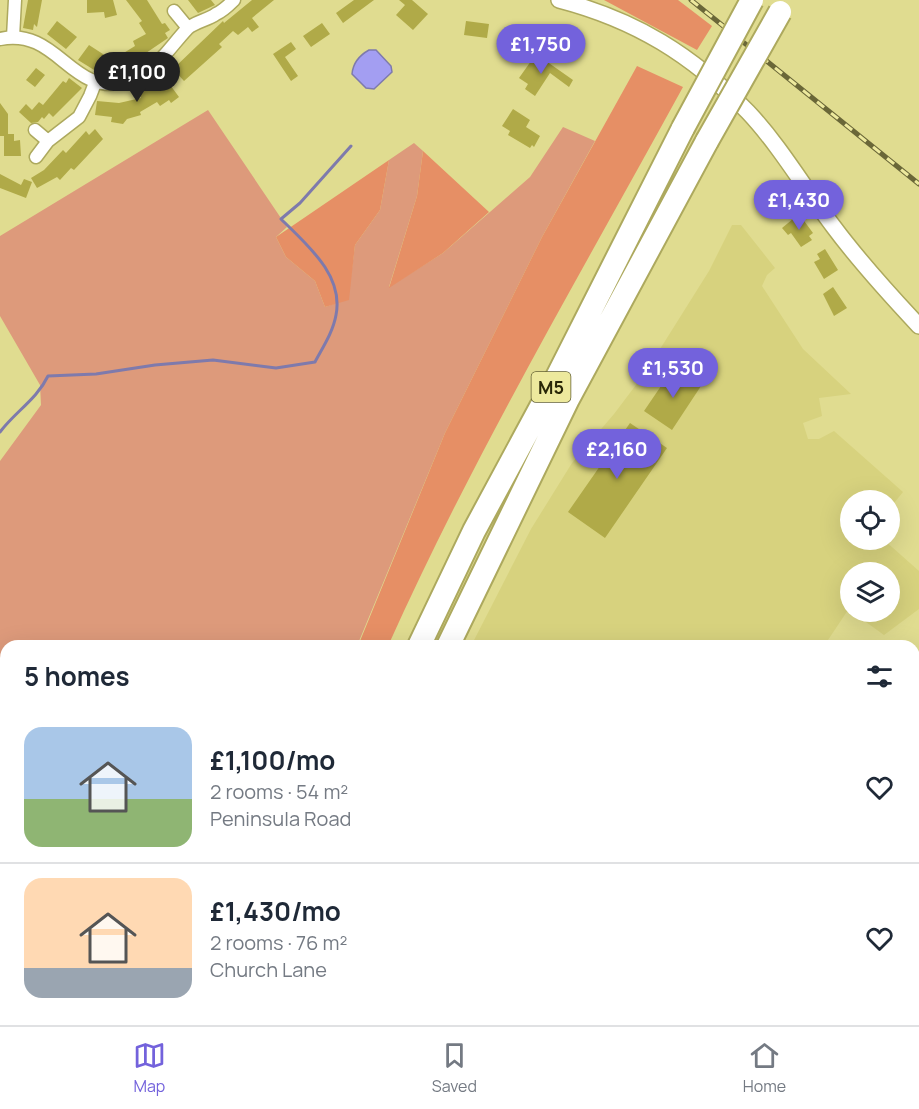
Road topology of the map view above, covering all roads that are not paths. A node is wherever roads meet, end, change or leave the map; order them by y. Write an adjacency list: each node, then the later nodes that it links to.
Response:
1 (15, 0): 8 (street)
2 (234, 0): 7 (street)
3 (559, 0): 14 (street)
4 (752, 0): 15 (highway, M5, bridge)
5 (783, 6): 16 (highway, M5, bridge)
6 (174, 11): 7 (street)
7 (188, 28): 10 (street)
8 (13, 37): 9 (street); 10 (street)
9 (0, 39)
10 (95, 82): 12 (street)
11 (35, 130): 12 (street)
12 (48, 141): 13 (street)
13 (36, 158)
14 (919, 326)
15 (422, 640)
16 (450, 640)

